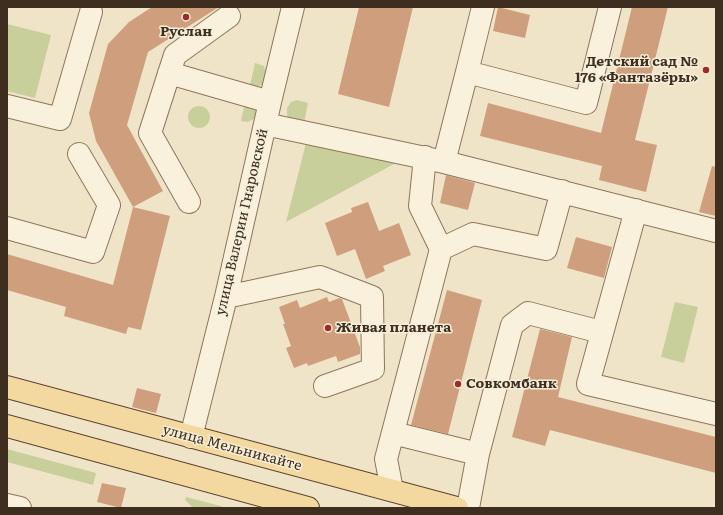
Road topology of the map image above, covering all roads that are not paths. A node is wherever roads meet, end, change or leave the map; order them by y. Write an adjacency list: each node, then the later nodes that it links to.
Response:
1 (293, 7): 8 (street, улица Валерии Гнаровской)
2 (483, 7): 6 (street)
3 (610, 7): 6 (street)
4 (91, 12): 9 (street)
5 (229, 16): 7 (street)
6 (467, 72): 12 (street)
7 (169, 73): 8 (street); 14 (street)
8 (270, 102): 10 (street, улица Валерии Гнаровской)
9 (7, 106)
10 (265, 124): 12 (street); 19 (street, улица Валерии Гнаровской)
11 (79, 154): 16 (street)
12 (435, 159): 13 (street); 18 (street)
13 (562, 191): 15 (street); 18 (street)
14 (188, 202)
15 (636, 210): 17 (street); 20 (street)
16 (7, 228)
17 (716, 231)
18 (441, 249): 25 (street)
19 (226, 297): 21 (street); 26 (street, улица Валерии Гнаровской)
20 (601, 332): 23 (street); 27 (street)
21 (325, 386)
22 (7, 387): 26 (main road, улица Мельникайте)
23 (716, 414)
24 (7, 426): 31 (main road)
25 (393, 433): 27 (street); 28 (street)
26 (191, 437): 28 (main road, улица Мельникайте)
27 (478, 454): 33 (street)
28 (392, 490): 32 (main road, улица Мельникайте)
29 (7, 505): 30 (street)
30 (20, 508)
31 (308, 508)
32 (457, 508)
33 (468, 508)

